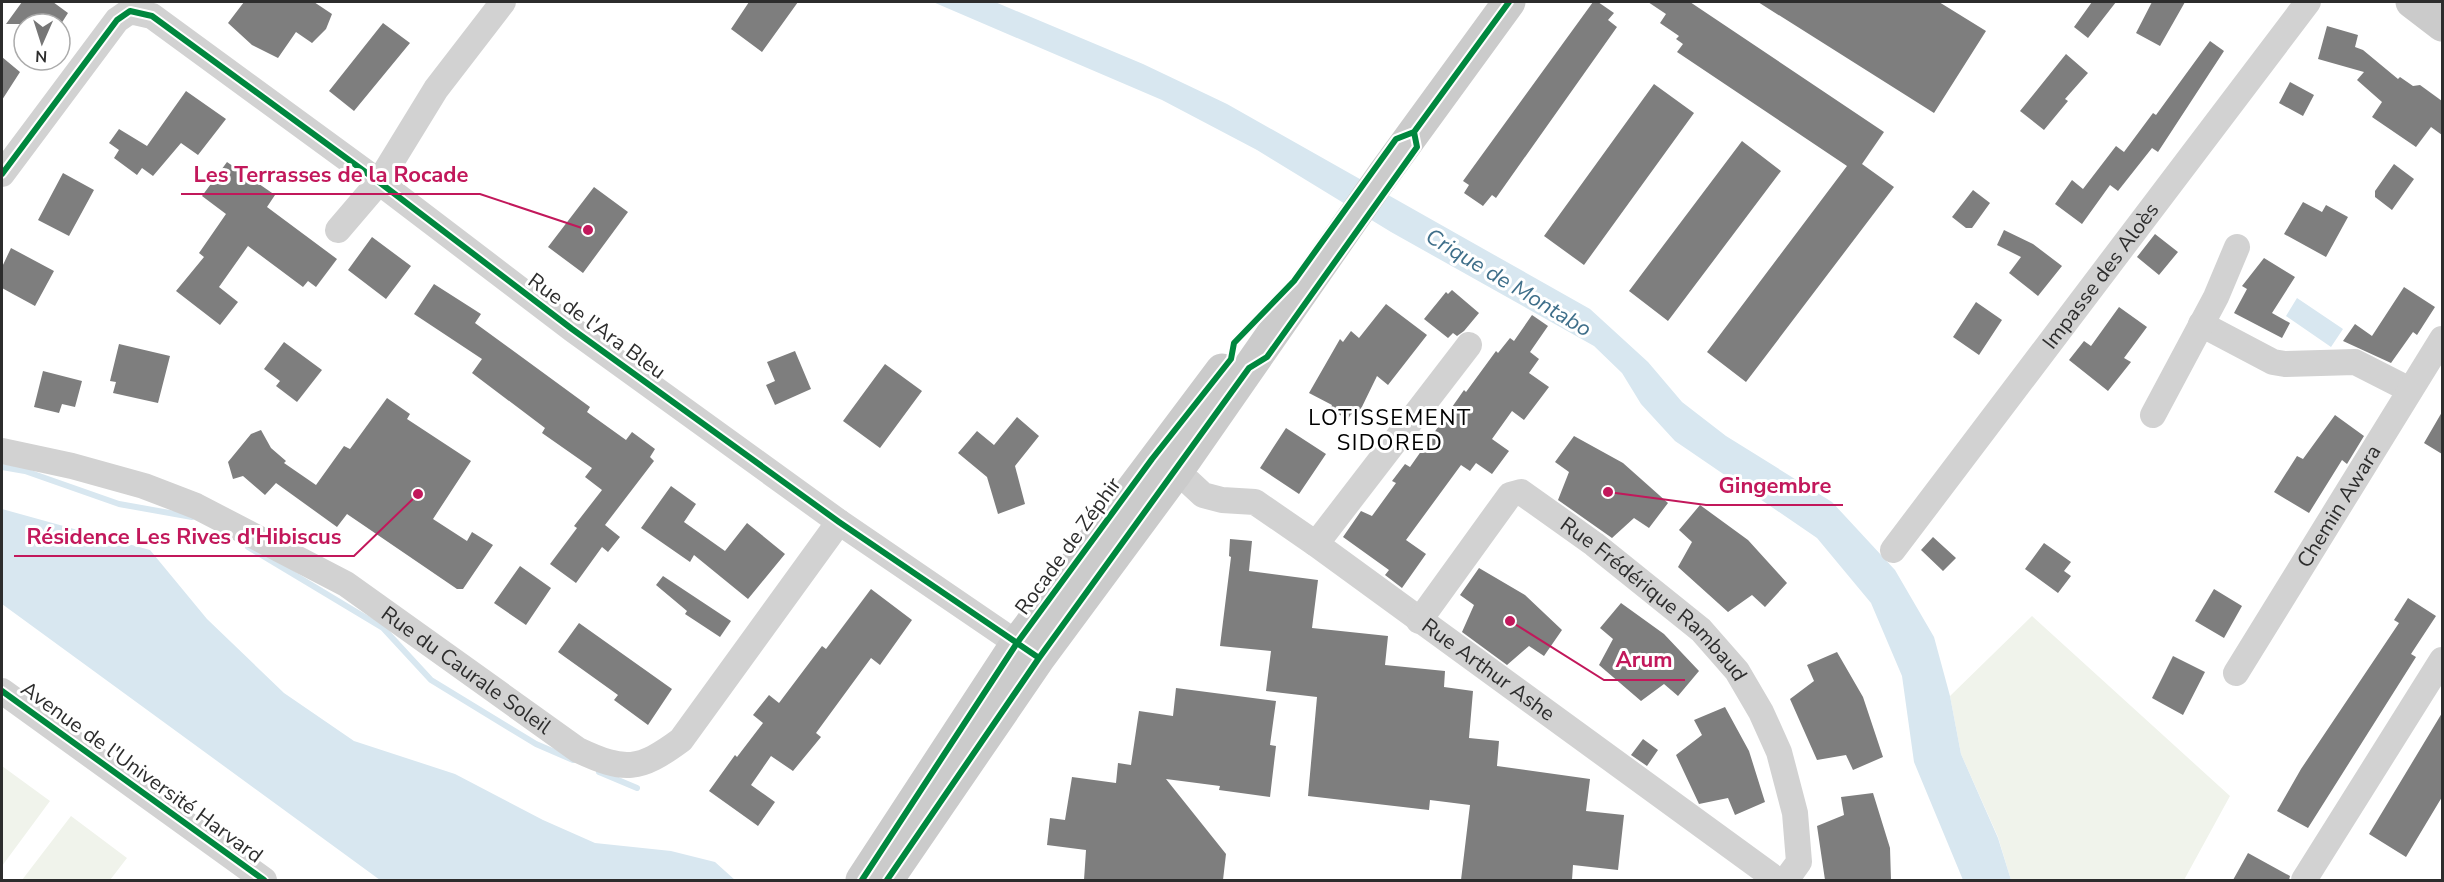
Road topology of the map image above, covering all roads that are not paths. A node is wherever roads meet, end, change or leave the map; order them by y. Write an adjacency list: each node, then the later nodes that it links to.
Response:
1 (503, 2): 7 (street)
2 (1509, 2): 16 (main road, Rocade de Zéphir)
3 (2308, 2): 19 (street, Impasse des Aloès)
4 (2412, 2): 5 (main road)
5 (2442, 25)
6 (2, 174): 7 (street, Rue de l'Ara Bleu)
7 (379, 182): 8 (street); 17 (street, Rue de l'Ara Bleu)
8 (338, 230)
9 (2237, 247): 10 (street)
10 (2201, 324): 13 (street); 14 (street)
11 (2442, 339): 13 (street, Chemin Awara)
12 (1469, 345): 18 (street)
13 (2410, 390): 23 (street, Chemin Awara)
14 (2153, 415)
15 (2, 451): 17 (street, Rue du Caurale Soleil)
16 (1172, 472): 18 (street, Rue Arthur Ashe); 21 (main road, Rocade de Zéphir)
17 (839, 522): 21 (street, Rue de l'Ara Bleu)
18 (1316, 544): 20 (street, Rue Arthur Ashe)
19 (1893, 550)
20 (1419, 621): 28 (street, Rue Arthur Ashe); 29 (street, Rue Frédérique Rambaud)
21 (1028, 651): 26 (main road, Rocade de Zéphir); 27 (main road, Rocade de Zéphir)
22 (2442, 660): 30 (street)
23 (2236, 673)
24 (2, 691): 25 (street, Avenue de l'Université Harvard)
25 (264, 880)
26 (862, 880)
27 (888, 880)
28 (1777, 880)
29 (1786, 880)
30 (2304, 880)

